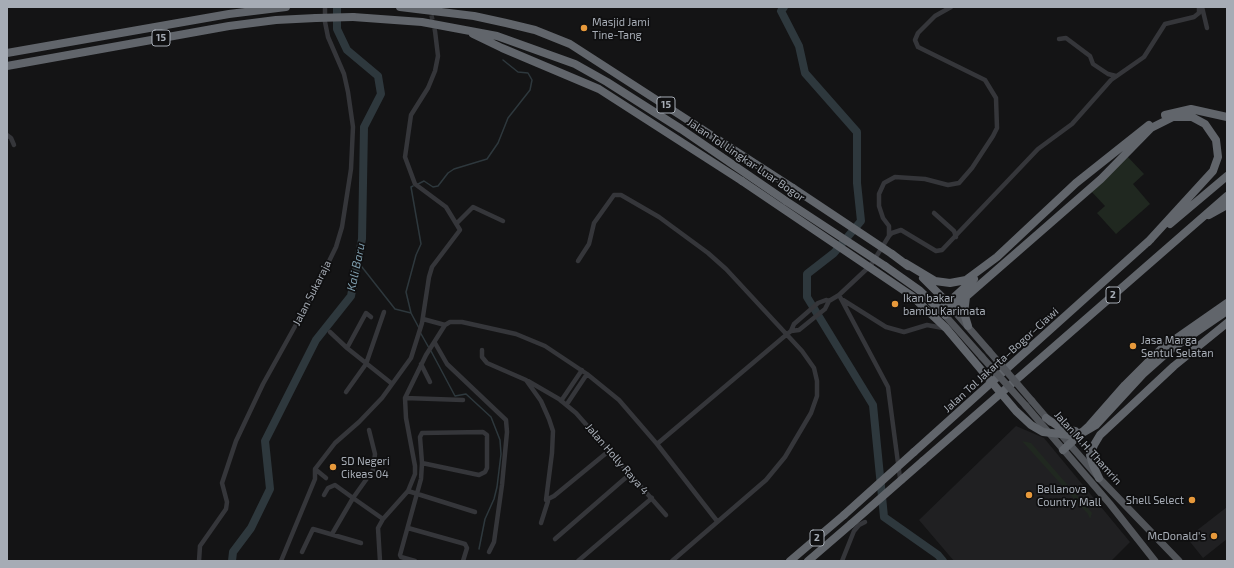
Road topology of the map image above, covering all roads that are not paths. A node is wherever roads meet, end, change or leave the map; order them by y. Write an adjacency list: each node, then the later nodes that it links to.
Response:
1 (286, 7): 10 (highway, 15)
2 (326, 7): 92 (street, Jalan Sukaraja)
3 (400, 7): 28 (highway, Jalan Tol Lingkar Luar Bogor / 15, bridge)
4 (951, 7): 23 (street)
5 (1201, 7): 6 (street); 12 (street)
6 (1207, 28)
7 (462, 29): 11 (highway, Jalan Tol Lingkar Luar Bogor / 15, bridge); 35 (highway, bridge); 37 (highway, Jalan Tol Lingkar Luar Bogor / 15, bridge)
8 (435, 31): 22 (street)
9 (1059, 38): 12 (street)
10 (7, 52)
11 (7, 66)
12 (1116, 76): 24 (street)
13 (1227, 117): 26 (highway)
14 (7, 135): 15 (street)
15 (14, 145)
16 (1227, 176): 25 (highway, Jalan Tol Jakarta–Bogor–Ciawi / 2)
17 (1227, 196): 20 (highway, 2)
18 (1227, 205): 20 (highway)
19 (934, 213): 24 (street)
20 (1198, 220): 100 (highway, 2, bridge)
21 (503, 221): 22 (street)
22 (456, 223): 39 (street)
23 (889, 236): 24 (street); 29 (street)
24 (956, 237)
25 (1148, 242): 30 (highway); 99 (highway, Jalan Tol Jakarta–Bogor–Ciawi / 2, bridge)
26 (997, 257): 28 (highway); 34 (highway)
27 (578, 261): 46 (street)
28 (905, 263): 34 (highway, Jalan Tol Lingkar Luar Bogor / 15)
29 (840, 295): 31 (street); 32 (street)
30 (966, 297): 34 (highway); 43 (highway)
31 (843, 300): 41 (street); 73 (street)
32 (830, 301): 44 (street); 44 (street)
33 (1227, 303): 63 (highway)
34 (950, 306): 37 (highway); 43 (main road, Jalan M.H. Thamrin)
35 (1227, 310)
36 (384, 312): 50 (street)
37 (943, 313): 41 (main road, Jalan M.H. Thamrin)
38 (371, 317): 48 (street)
39 (422, 321): 42 (street); 56 (street)
40 (1227, 323): 72 (highway)
41 (953, 324): 66 (main road, Jalan M.H. Thamrin, bridge)
42 (445, 325): 47 (street); 52 (street)
43 (968, 326): 62 (main road, Jalan M.H. Thamrin, bridge)
44 (791, 331): 46 (street)
45 (330, 332): 48 (street)
46 (786, 335): 65 (street); 83 (street)
47 (433, 345): 51 (street); 91 (street)
48 (346, 348): 50 (street)
49 (482, 350): 54 (street, Jalan Holly Raya 4)
50 (366, 364): 56 (street); 57 (street)
51 (421, 364): 55 (street); 58 (street)
52 (582, 370): 53 (street); 60 (street)
53 (587, 374): 61 (street); 65 (street)
54 (526, 380): 60 (street, Jalan Holly Raya 4); 79 (street)
55 (430, 382)
56 (391, 383): 69 (street)
57 (346, 392)
58 (405, 398): 59 (street); 74 (street)
59 (463, 400)
60 (562, 401): 61 (street, Jalan Holly Raya 4)
61 (567, 404): 67 (street, Jalan Holly Raya 4)
62 (1046, 418): 63 (highway); 66 (main road, Jalan M.H. Thamrin)
63 (1089, 426): 66 (highway)
64 (369, 430): 77 (street)
65 (657, 444): 83 (street)
66 (1066, 448): 72 (main road, Jalan M.H. Thamrin); 102 (main road, Jalan M.H. Thamrin)
67 (610, 450): 70 (street, Jalan Holly Raya 4); 79 (street)
68 (422, 462): 68 (street); 76 (street)
69 (315, 469): 71 (street); 93 (street)
70 (630, 474): 78 (street, Jalan Holly Raya 4); 88 (street)
71 (326, 478)
72 (1099, 478): 103 (main road, Jalan M.H. Thamrin)
73 (904, 482)
74 (408, 491): 76 (street); 82 (street)
75 (324, 495): 77 (street)
76 (417, 495): 80 (street); 86 (street)
77 (353, 498): 82 (street); 87 (street)
78 (652, 498): 81 (street, Jalan Holly Raya 4); 97 (street)
79 (548, 501): 85 (street)
80 (475, 512)
81 (666, 515)
82 (383, 519): 94 (street)
83 (717, 521): 98 (street)
84 (865, 522): 101 (street)
85 (541, 523)
86 (408, 528): 95 (street); 96 (street)
87 (332, 534): 89 (street); 90 (street)
88 (555, 539)
89 (361, 543)
90 (302, 552)
91 (489, 552)
92 (200, 561)
93 (281, 561)
94 (380, 561)
95 (415, 561)
96 (463, 561)
97 (578, 561)
98 (672, 561)
99 (790, 561)
100 (808, 561)
101 (842, 561)
102 (1155, 561)
103 (1179, 561)

